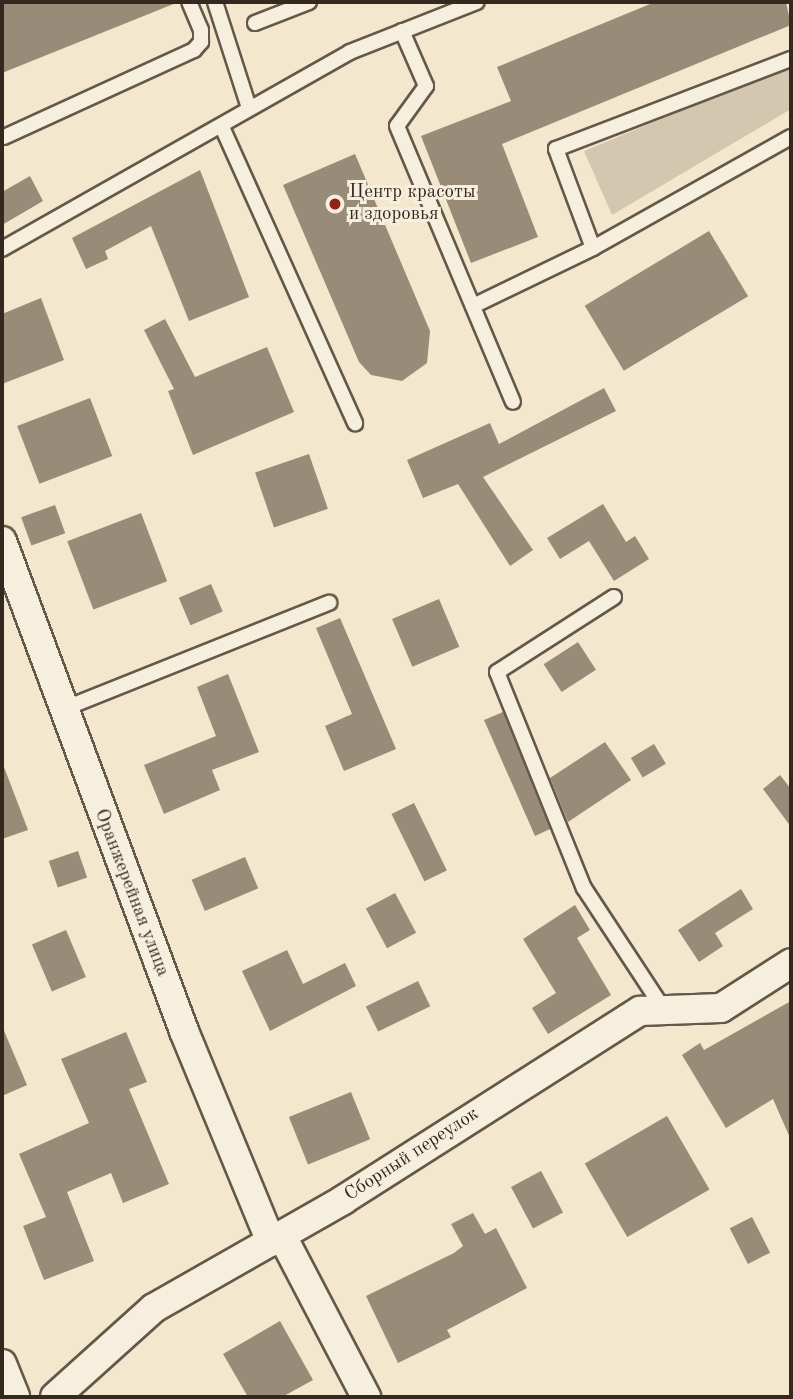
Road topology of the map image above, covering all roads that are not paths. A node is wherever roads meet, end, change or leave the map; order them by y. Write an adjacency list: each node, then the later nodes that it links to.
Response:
1 (189, 2): 10 (lane)
2 (215, 2): 8 (lane)
3 (309, 2): 5 (lane)
4 (477, 2): 6 (lane)
5 (255, 23)
6 (402, 31): 8 (lane); 14 (lane)
7 (791, 59): 12 (lane)
8 (249, 108): 9 (lane)
9 (222, 127): 13 (lane); 16 (lane)
10 (4, 137)
11 (791, 137): 12 (lane)
12 (593, 248): 14 (lane)
13 (2, 249)
14 (472, 306): 15 (lane)
15 (513, 402)
16 (355, 423)
17 (2, 541): 20 (street, Оранжерейная улица)
18 (614, 597): 22 (lane)
19 (328, 603): 20 (lane)
20 (61, 710): 23 (street, Оранжерейная улица)
21 (791, 963): 22 (street, Сборный переулок)
22 (664, 1010): 23 (street, Сборный переулок)
23 (276, 1239): 26 (street, Сборный переулок); 27 (street, Оранжерейная улица)
24 (2, 1364): 25 (street)
25 (15, 1397)
26 (55, 1397)
27 (366, 1397)

